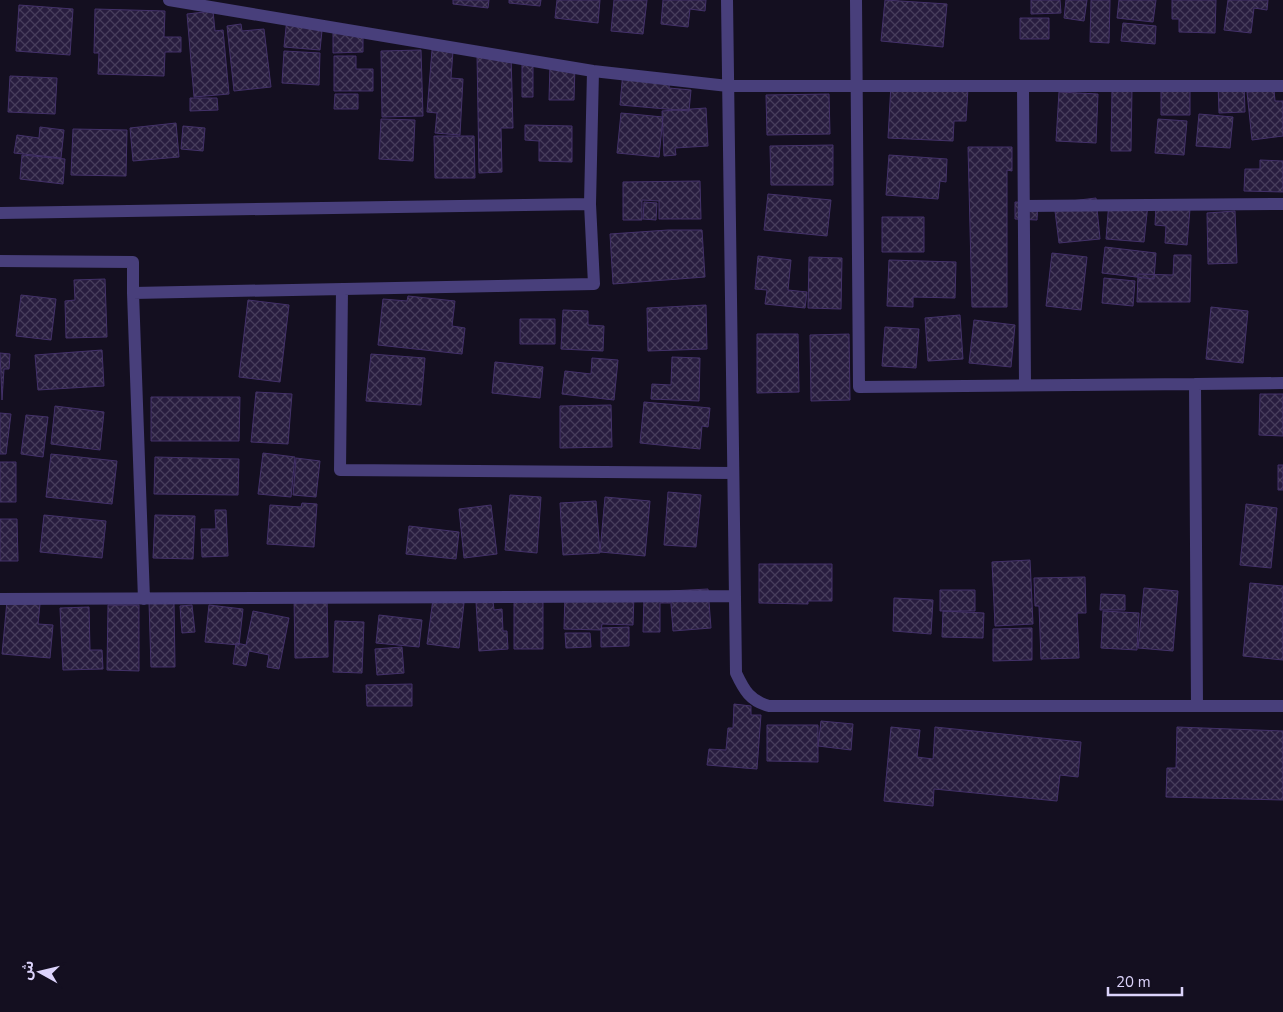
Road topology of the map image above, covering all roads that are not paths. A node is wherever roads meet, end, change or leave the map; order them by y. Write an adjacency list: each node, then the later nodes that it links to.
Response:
1 (169, 0): 4 (street)
2 (727, 0): 5 (street)
3 (856, 0): 6 (street)
4 (594, 71): 5 (street); 9 (street)
5 (728, 86): 6 (street); 19 (street)
6 (857, 86): 7 (street); 18 (street)
7 (1023, 86): 8 (street); 11 (street)
8 (1283, 86)
9 (590, 204): 12 (street); 14 (street)
10 (1283, 204): 11 (street)
11 (1024, 206): 18 (street)
12 (0, 213)
13 (0, 261): 15 (street)
14 (342, 289): 15 (street); 19 (street)
15 (133, 293): 21 (street)
16 (1283, 383): 17 (street)
17 (1195, 384): 18 (street); 23 (street)
18 (1025, 386)
19 (733, 473): 20 (street)
20 (735, 596): 21 (street); 23 (street)
21 (144, 598): 22 (street)
22 (0, 599)
23 (1197, 706): 24 (street)
24 (1283, 706)

